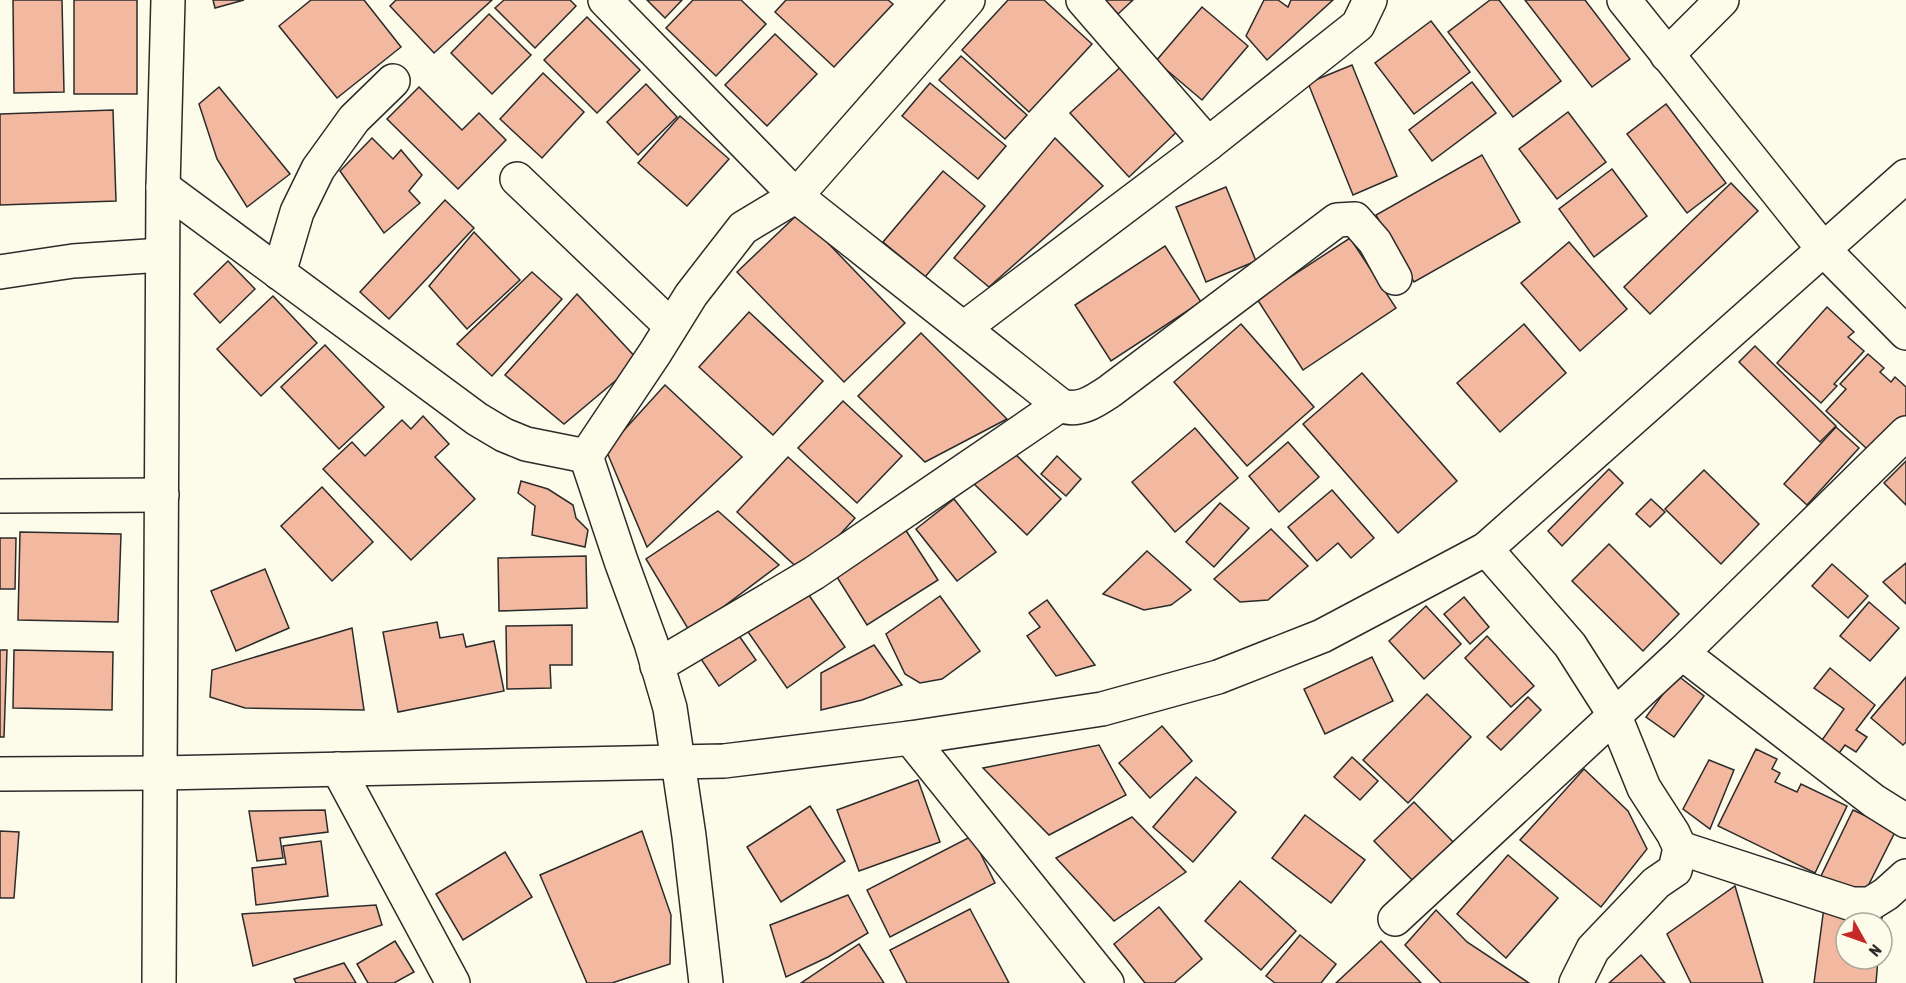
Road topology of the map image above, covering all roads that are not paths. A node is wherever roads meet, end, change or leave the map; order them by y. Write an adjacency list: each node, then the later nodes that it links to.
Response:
1 (168, 0): 13 (street)
2 (605, 0): 14 (street)
3 (968, 0): 14 (street)
4 (1083, 0): 10 (street)
5 (1370, 0): 10 (street)
6 (1624, 0): 8 (street)
7 (1722, 0): 8 (street)
8 (1667, 55): 15 (street)
9 (393, 81): 18 (street)
10 (1208, 144): 21 (street)
11 (1906, 176): 15 (street)
12 (517, 179): 20 (street)
13 (163, 187): 16 (street); 18 (street)
14 (796, 196): 20 (street); 21 (street)
15 (1824, 250): 22 (street); 28 (street)
16 (162, 255): 17 (street); 26 (street)
17 (0, 272)
18 (279, 273): 25 (street)
19 (1395, 278): 23 (street)
20 (671, 326): 25 (street)
21 (964, 328): 23 (street)
22 (1906, 333)
23 (1060, 405): 30 (street)
24 (1906, 433): 29 (street)
25 (586, 456): 30 (street)
26 (162, 495): 27 (street); 35 (street)
27 (0, 496)
28 (1486, 549): 31 (street); 32 (street)
29 (1682, 653): 31 (street); 37 (street)
30 (657, 666): 33 (street)
31 (1614, 714): 38 (street); 40 (street)
32 (910, 738): 33 (street); 44 (street)
33 (679, 761): 34 (street); 43 (street)
34 (338, 769): 35 (street); 42 (street)
35 (161, 773): 36 (street); 41 (street)
36 (0, 774)
37 (1906, 821)
38 (1680, 848): 39 (street); 45 (street)
39 (1906, 876)
40 (1395, 919)
41 (159, 983)
42 (453, 983)
43 (706, 983)
44 (1107, 983)
45 (1576, 983)

